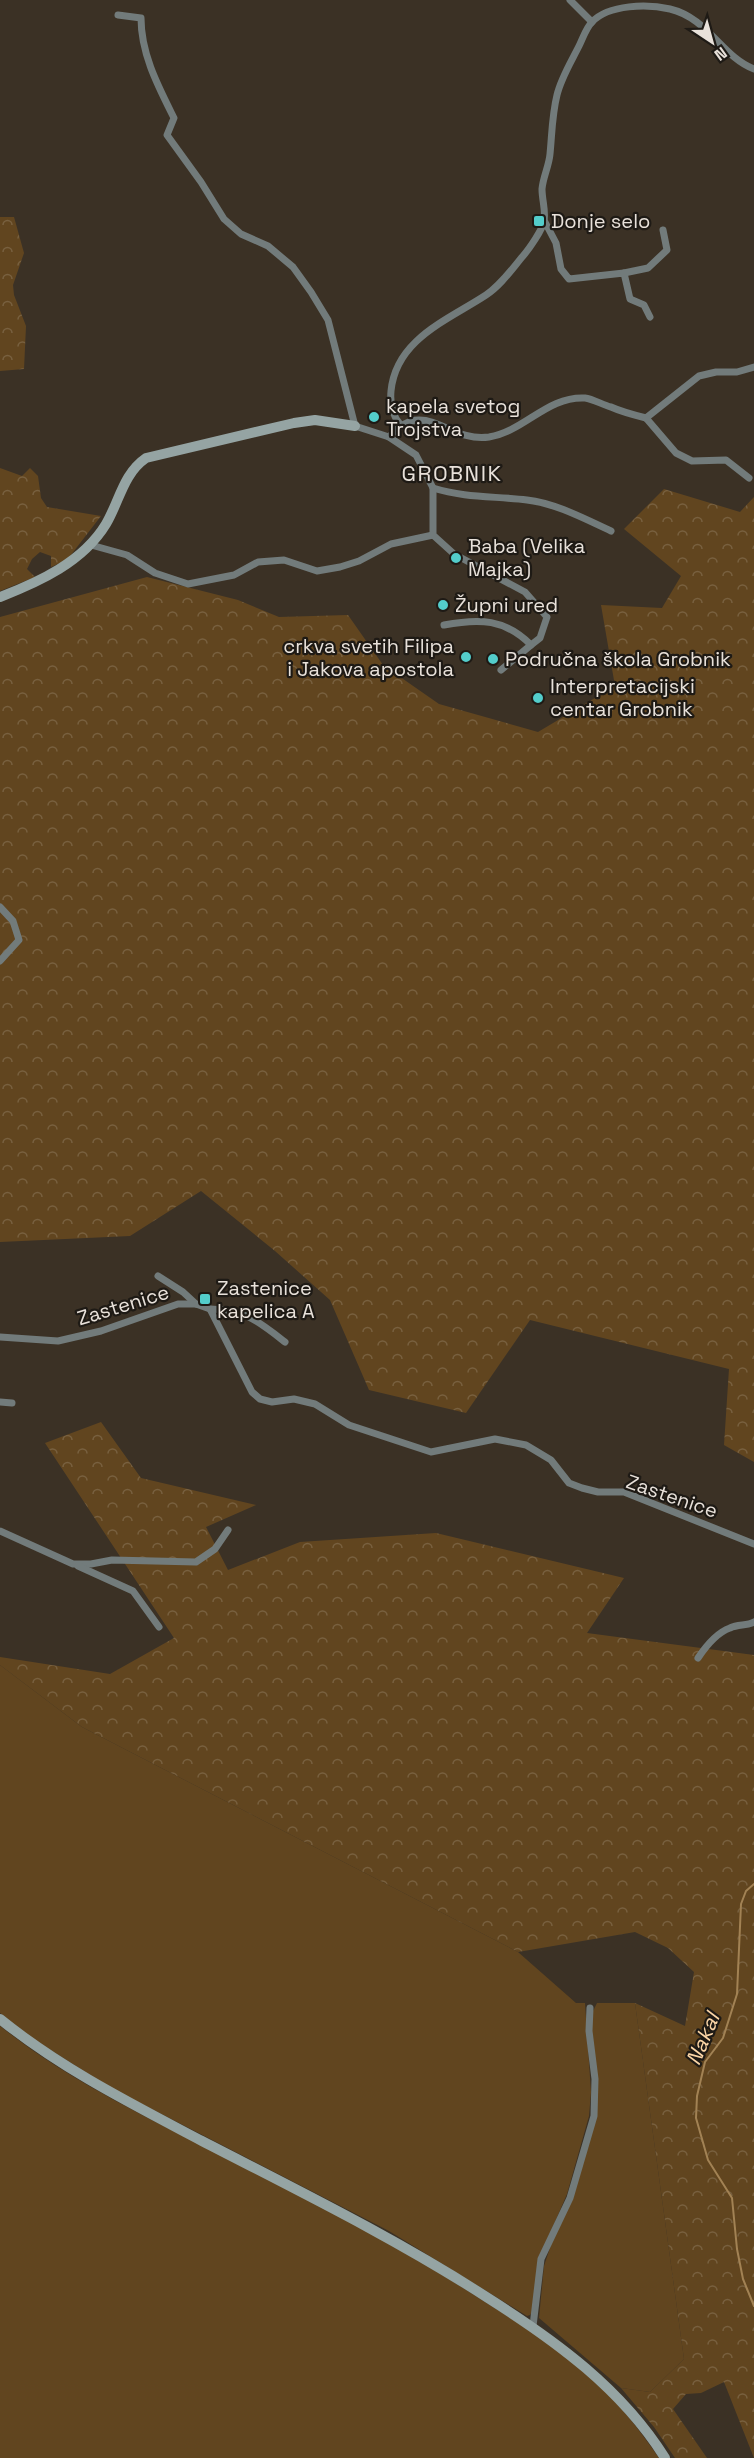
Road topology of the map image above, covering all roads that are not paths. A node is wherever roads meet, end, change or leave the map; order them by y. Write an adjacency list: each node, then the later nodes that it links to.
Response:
1 (570, 0): 3 (street)
2 (118, 15): 12 (street)
3 (592, 22): 4 (street); 5 (street)
4 (754, 69)
5 (544, 222): 7 (street); 11 (street)
6 (663, 230): 7 (street)
7 (624, 273): 8 (street)
8 (650, 317)
9 (754, 367): 10 (street)
10 (646, 418): 11 (street); 14 (street)
11 (400, 424): 13 (street)
12 (355, 426): 13 (street); 18 (main road)
13 (389, 437): 15 (street)
14 (749, 478)
15 (433, 488): 16 (street); 17 (street)
16 (611, 531)
17 (433, 535): 18 (street); 21 (street)
18 (91, 545): 19 (main road)
19 (0, 597)
20 (444, 626): 21 (street)
21 (531, 645): 22 (street)
22 (501, 670)
23 (0, 907): 24 (street)
24 (0, 961)
25 (158, 1276): 26 (street)
26 (196, 1304): 27 (street, Zastenice); 28 (street, Zastenice)
27 (210, 1310): 29 (street); 34 (street, Zastenice)
28 (0, 1337)
29 (285, 1342)
30 (0, 1402): 31 (street)
31 (12, 1403)
32 (228, 1530): 35 (street)
33 (0, 1531): 35 (street)
34 (754, 1544)
35 (73, 1564): 37 (street)
36 (754, 1622): 38 (street)
37 (159, 1627)
38 (698, 1658)
39 (590, 2008): 41 (street)
40 (0, 2019): 41 (main road)
41 (533, 2326): 42 (main road)
42 (665, 2458)

